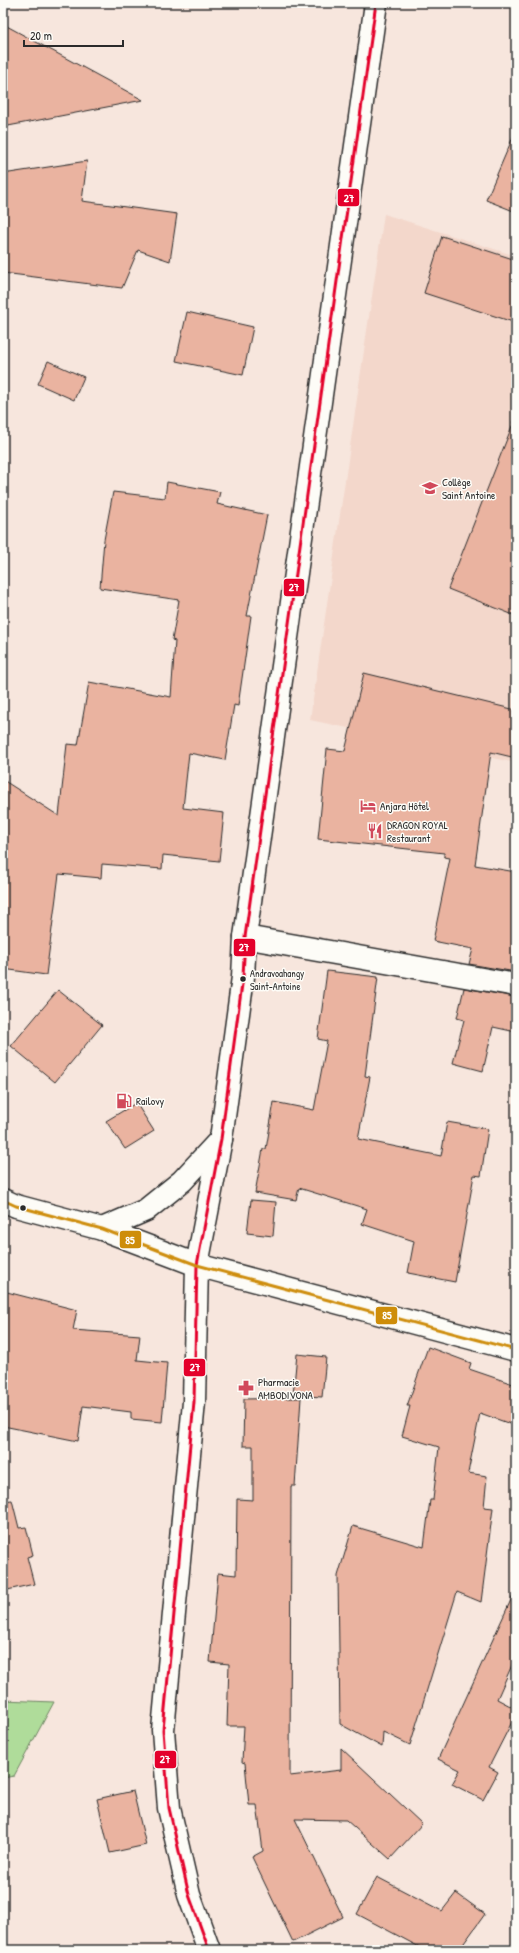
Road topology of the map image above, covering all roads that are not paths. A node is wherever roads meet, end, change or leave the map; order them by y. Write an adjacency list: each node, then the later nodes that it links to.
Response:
1 (376, 3): 2 (main road)
2 (246, 938): 3 (main road); 4 (main road)
3 (516, 985)
4 (221, 1139): 6 (main road); 7 (main road)
5 (7, 1203): 6 (main road)
6 (102, 1229): 7 (main road)
7 (197, 1265): 8 (main road); 9 (main road)
8 (516, 1350)
9 (209, 1950)

